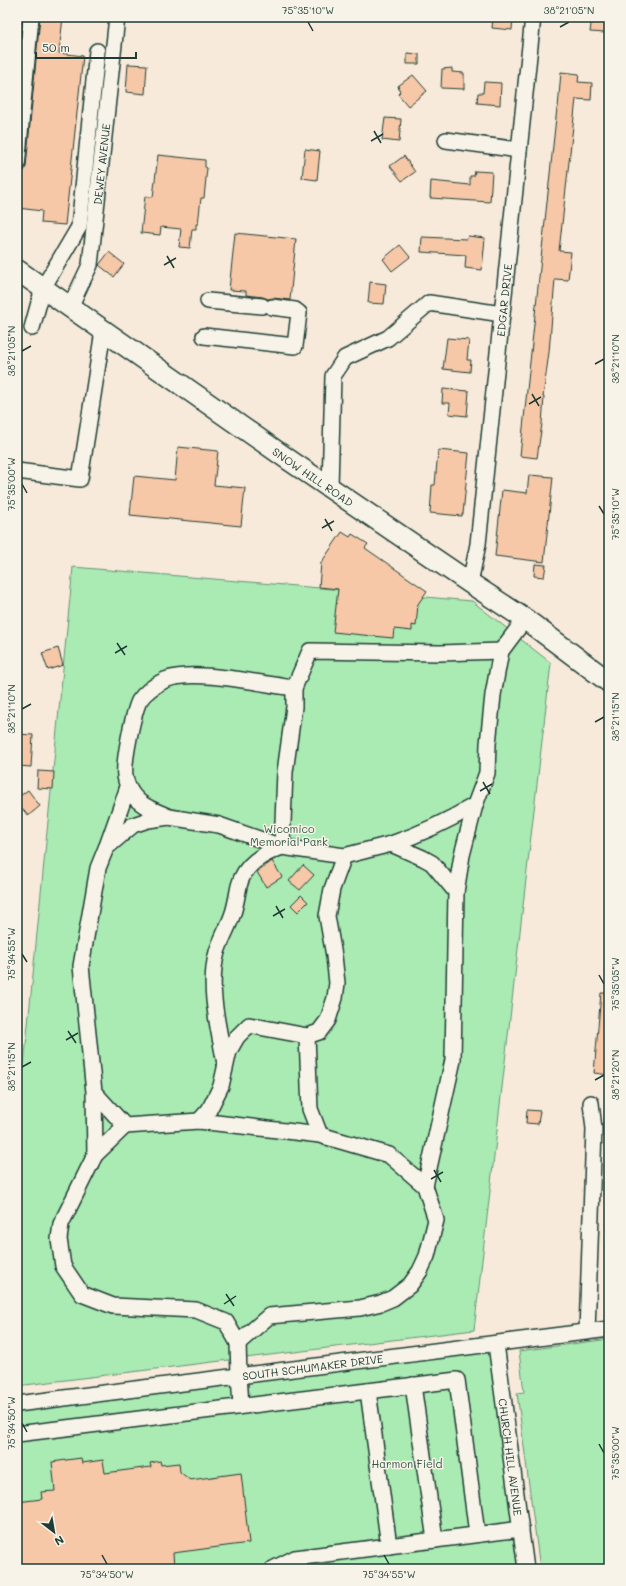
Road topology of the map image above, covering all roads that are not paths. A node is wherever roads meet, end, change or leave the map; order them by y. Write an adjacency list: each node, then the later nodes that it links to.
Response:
1 (31, 17): 7 (street)
2 (117, 17): 11 (street, DEWEY AVENUE)
3 (533, 17): 6 (street, EDGAR DRIVE)
4 (97, 51): 9 (street)
5 (446, 140): 6 (street)
6 (519, 150): 12 (street, EDGAR DRIVE)
7 (17, 166)
8 (17, 270): 9 (main road, SNOW HILL ROAD)
9 (43, 288): 11 (main road, SNOW HILL ROAD); 13 (street)
10 (208, 301): 15 (street)
11 (70, 307): 14 (main road, SNOW HILL ROAD)
12 (502, 314): 17 (street); 18 (street, EDGAR DRIVE)
13 (32, 328)
14 (103, 331): 16 (street); 17 (main road, SNOW HILL ROAD)
15 (204, 336)
16 (17, 471)
17 (330, 487): 18 (main road, SNOW HILL ROAD)
18 (470, 583): 19 (main road, SNOW HILL ROAD)
19 (525, 619): 20 (street); 21 (main road, SNOW HILL ROAD)
20 (501, 651): 22 (street); 24 (street)
21 (609, 682)
22 (294, 688): 23 (street); 27 (street)
23 (128, 787): 25 (street); 28 (street)
24 (475, 805): 26 (street); 30 (street)
25 (169, 817): 27 (street); 28 (street)
26 (391, 844): 29 (street); 30 (street)
27 (282, 847): 29 (street); 31 (street)
28 (106, 848): 35 (street)
29 (344, 856): 33 (street)
30 (456, 892): 41 (street)
31 (218, 1024): 32 (street); 34 (street)
32 (249, 1025): 33 (street); 34 (street)
33 (307, 1036): 39 (street)
34 (225, 1064): 37 (street)
35 (94, 1092): 38 (street); 40 (street)
36 (591, 1104): 43 (street)
37 (199, 1121): 38 (street); 39 (street)
38 (125, 1126): 40 (street)
39 (320, 1136): 41 (street)
40 (95, 1155): 44 (street)
41 (425, 1186): 44 (street)
42 (609, 1329): 43 (street, SOUTH SCHUMAKER DRIVE)
43 (587, 1332): 45 (street, SOUTH SCHUMAKER DRIVE)
44 (238, 1343): 46 (street)
45 (496, 1344): 46 (street, SOUTH SCHUMAKER DRIVE); 52 (street, CHURCH HILL AVENUE)
46 (239, 1375): 49 (street, SOUTH SCHUMAKER DRIVE); 50 (street)
47 (414, 1385): 48 (street); 53 (street); 54 (street)
48 (368, 1391): 50 (street); 55 (street)
49 (17, 1404)
50 (241, 1406): 51 (street)
51 (17, 1434)
52 (521, 1529): 53 (street); 57 (street, CHURCH HILL AVENUE)
53 (477, 1534): 54 (street)
54 (435, 1540): 55 (street)
55 (389, 1546): 56 (street)
56 (273, 1569)
57 (526, 1569)

